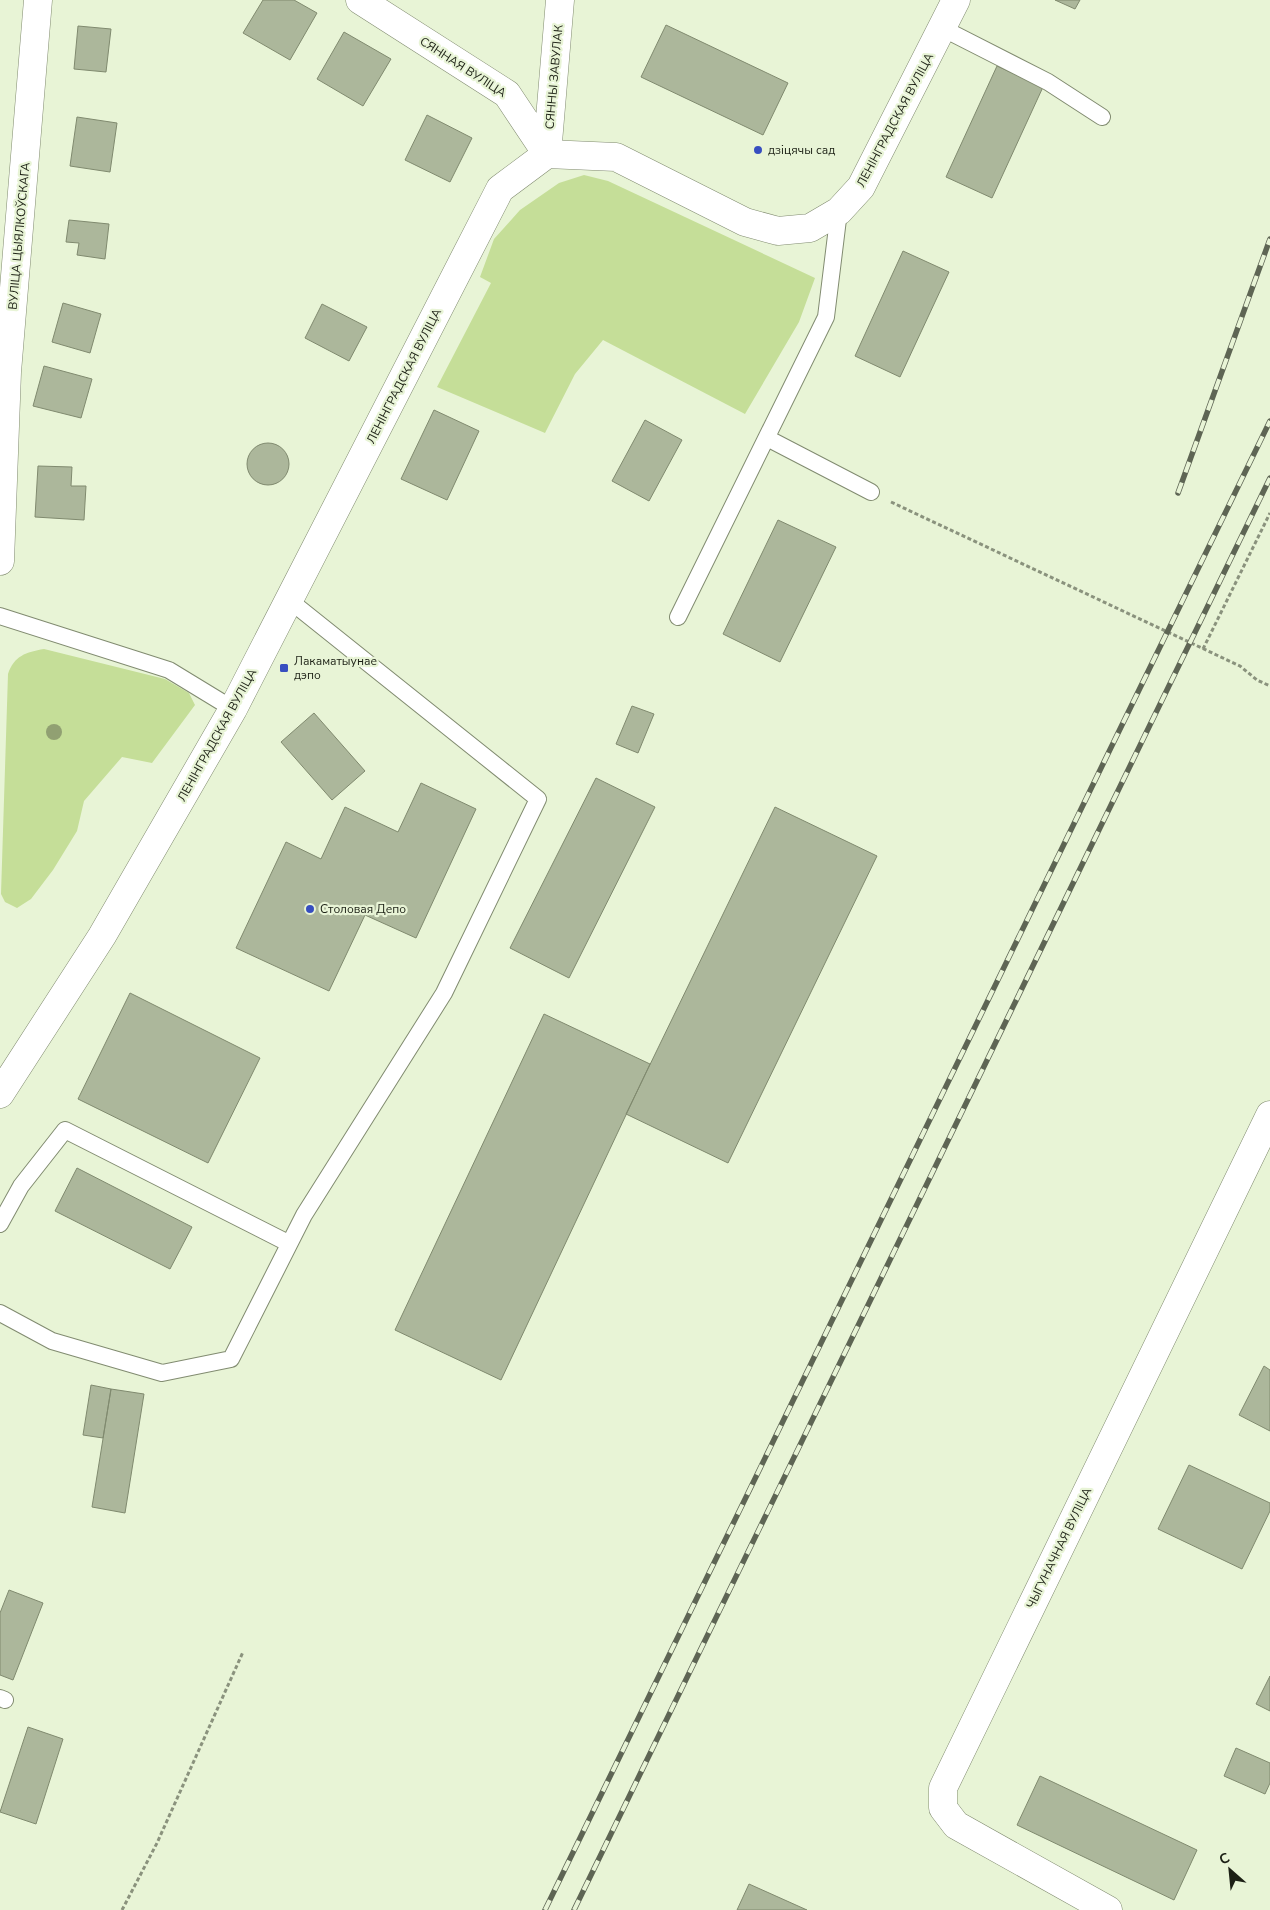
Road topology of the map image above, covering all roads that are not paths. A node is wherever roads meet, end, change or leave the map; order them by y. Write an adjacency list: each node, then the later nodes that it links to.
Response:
1 (38, 0): 11 (street, ВУЛІЦА ЦЫЯЛКОЎСКАГА)
2 (360, 0): 7 (street, СЯННАЯ ВУЛІЦА)
3 (560, 0): 7 (street, СЯННЫ ЗАВУЛАК)
4 (956, 0): 5 (street, ЛЕНІНГРАДСКАЯ ВУЛІЦА)
5 (942, 28): 6 (lane); 8 (street, ЛЕНІНГРАДСКАЯ ВУЛІЦА)
6 (1102, 117)
7 (547, 154): 8 (street, ЛЕНІНГРАДСКАЯ ВУЛІЦА); 12 (street, ЛЕНІНГРАДСКАЯ ВУЛІЦА)
8 (839, 211): 9 (lane)
9 (767, 438): 10 (lane); 14 (lane)
10 (871, 492)
11 (0, 562)
12 (289, 600): 15 (street, ЛЕНІНГРАДСКАЯ ВУЛІЦА); 19 (lane)
13 (0, 616): 15 (lane)
14 (678, 616)
15 (233, 709): 16 (street, ЛЕНІНГРАДСКАЯ ВУЛІЦА)
16 (0, 1094)
17 (1270, 1115): 21 (street, ЧЫГУНАЧНАЯ ВУЛІЦА)
18 (0, 1224): 19 (lane)
19 (288, 1243): 20 (lane)
20 (0, 1312)
21 (1108, 1910)

